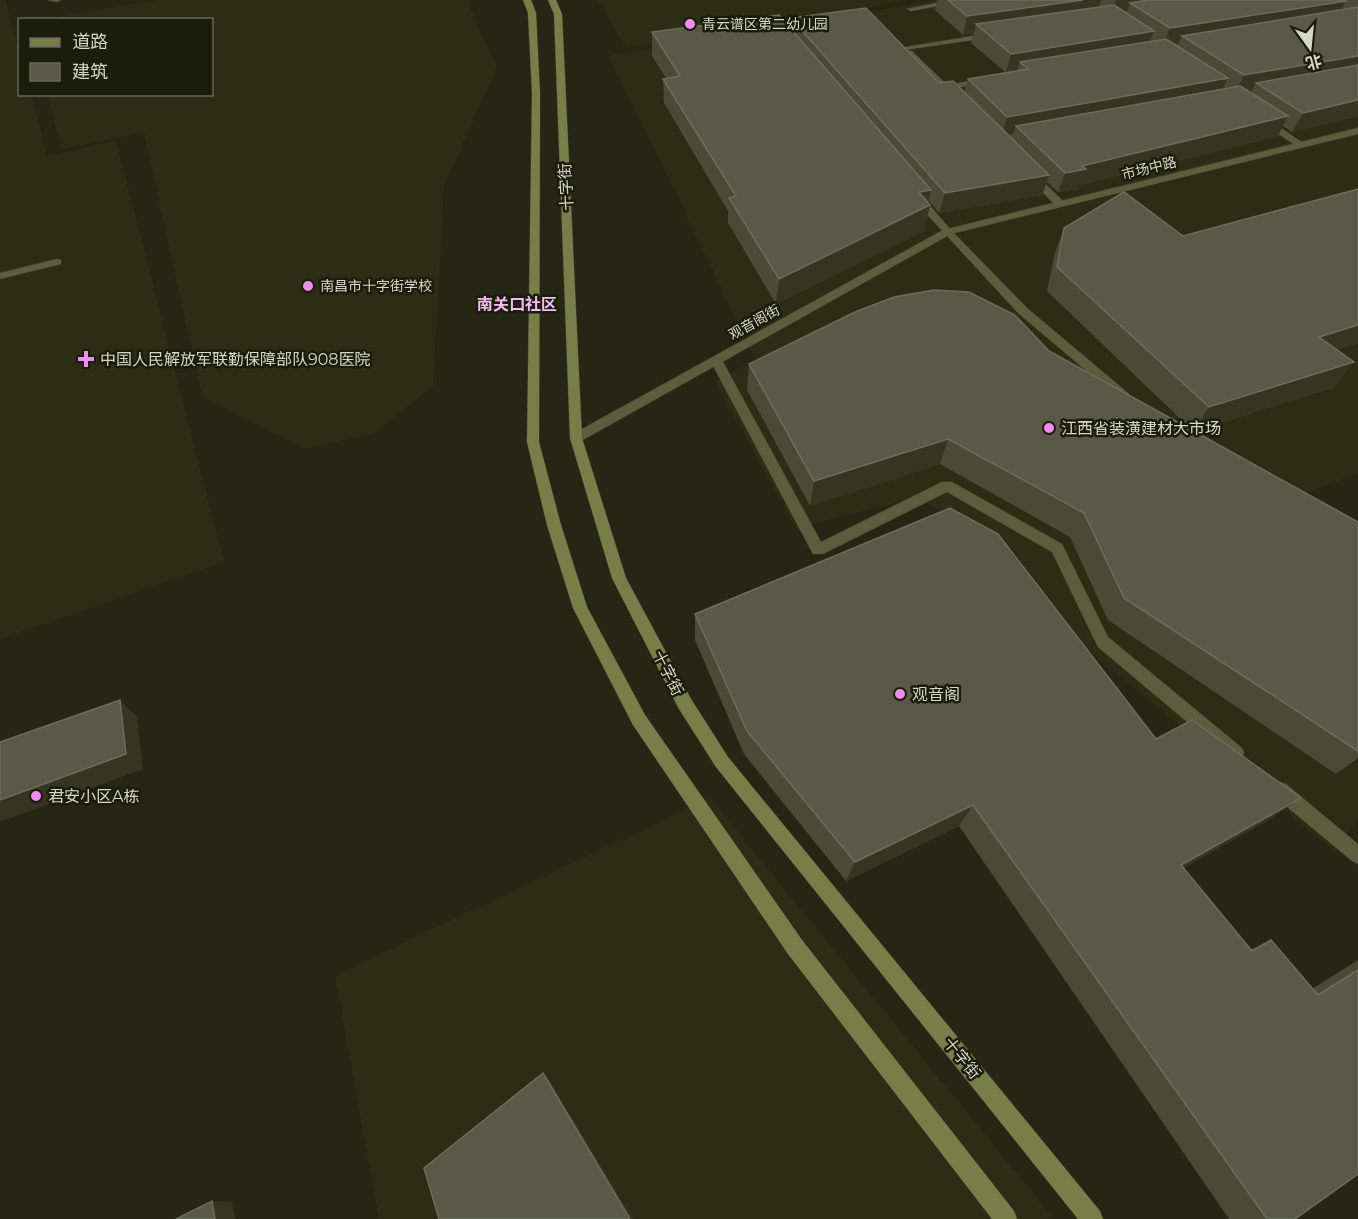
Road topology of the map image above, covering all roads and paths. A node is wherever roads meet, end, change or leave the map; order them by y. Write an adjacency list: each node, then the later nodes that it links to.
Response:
1 (52, 0): 2 (street)
2 (57, 0)
3 (527, 0): 28 (main road, 十字街)
4 (552, 0): 24 (main road, 十字街)
5 (965, 0): 6 (street)
6 (911, 9)
7 (995, 34): 9 (street)
8 (897, 40): 9 (street)
9 (904, 48): 11 (street)
10 (1001, 78): 11 (street)
11 (944, 88): 12 (street)
12 (959, 103)
13 (1251, 113): 15 (street)
14 (1358, 131): 15 (street, 市场中路)
15 (1301, 145): 18 (street, 市场中路)
16 (1021, 165): 18 (street)
17 (908, 186): 19 (street)
18 (1060, 204): 19 (street, 市场中路)
19 (946, 232): 22 (street, 观音阁街); 23 (street)
20 (57, 262): 21 (street)
21 (0, 276)
22 (716, 360): 24 (street, 观音阁街); 25 (street)
23 (1130, 401)
24 (576, 438): 29 (main road, 十字街)
25 (1249, 764)
26 (1267, 779): 27 (street)
27 (1358, 855)
28 (1006, 1219)
29 (1092, 1219)

